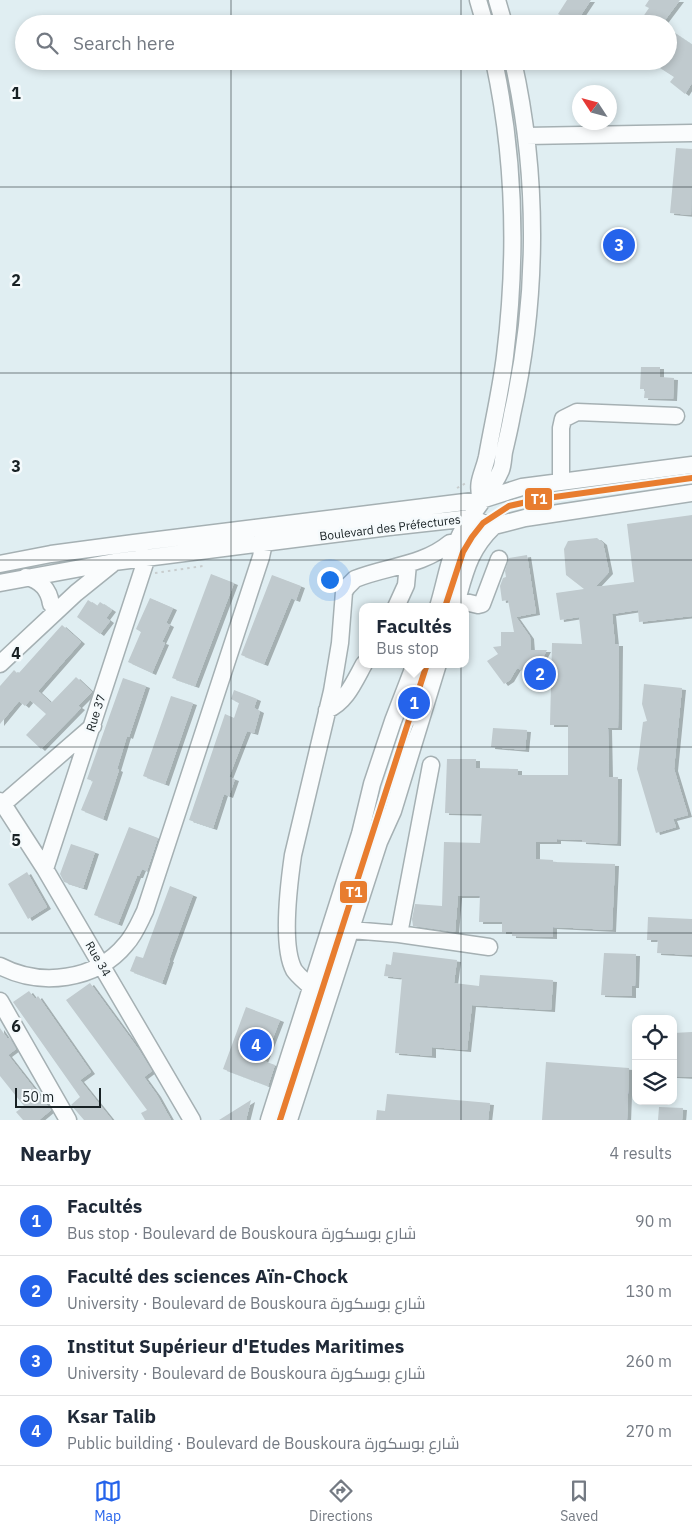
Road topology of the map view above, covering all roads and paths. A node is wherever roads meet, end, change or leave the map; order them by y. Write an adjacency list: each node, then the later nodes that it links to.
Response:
1 (478, 0): 3 (street)
2 (497, 0): 4 (street)
3 (482, 15)
4 (501, 15)
5 (496, 70): 17 (street)
6 (515, 70): 8 (street)
7 (692, 134): 8 (street)
8 (526, 136): 11 (street)
9 (676, 416): 13 (street)
10 (692, 465): 13 (street, Boulevard des Préfectures)
11 (501, 469): 14 (street); 17 (street)
12 (467, 481): 15 (path)
13 (561, 482): 14 (street, Boulevard des Préfectures)
14 (522, 487): 17 (street, Boulevard des Préfectures)
15 (451, 490)
16 (692, 494): 20 (street)
17 (481, 500): 18 (street); 22 (street, Boulevard des Préfectures)
18 (471, 518): 19 (street, Boulevard des Préfectures); 20 (street, Boulevard des Préfectures); 23 (street)
19 (425, 524): 21 (street, Boulevard des Préfectures); 23 (street)
20 (494, 526): 37 (street)
21 (264, 543): 25 (street, Boulevard des Préfectures); 53 (street)
22 (119, 545): 24 (street, Boulevard des Préfectures); 27 (street)
23 (452, 547): 29 (street); 36 (street)
24 (96, 548): 28 (street, Boulevard des Préfectures); 31 (street)
25 (147, 557): 27 (street, Boulevard des Préfectures); 32 (street, Rue 37)
26 (499, 559): 39 (street)
27 (114, 562): 31 (street, Boulevard des Préfectures); 41 (street)
28 (0, 564)
29 (408, 564): 35 (street); 45 (street)
30 (206, 565): 32 (path)
31 (91, 566): 33 (street, Boulevard des Préfectures); 38 (street)
32 (141, 575): 46 (street, Rue 37)
33 (26, 577): 34 (street, Boulevard des Préfectures); 38 (street)
34 (0, 583)
35 (398, 603)
36 (439, 603)
37 (456, 603)
38 (51, 604): 40 (street)
39 (469, 605)
40 (0, 652)
41 (0, 664)
42 (362, 668): 45 (street)
43 (413, 668): 55 (street)
44 (437, 668): 50 (street)
45 (327, 710): 55 (street)
46 (93, 726): 48 (street); 49 (street, Rue 37)
47 (431, 764): 51 (street)
48 (2, 802): 49 (street, Rue 34)
49 (45, 869): 53 (street, Rue 34)
50 (352, 930): 51 (street); 60 (street)
51 (398, 934): 52 (street)
52 (489, 947)
53 (101, 964): 54 (street); 58 (street, Rue 34)
54 (0, 966)
55 (311, 986): 59 (street)
56 (0, 1000): 57 (street)
57 (68, 1120)
58 (192, 1120)
59 (269, 1120)
60 (289, 1120)

